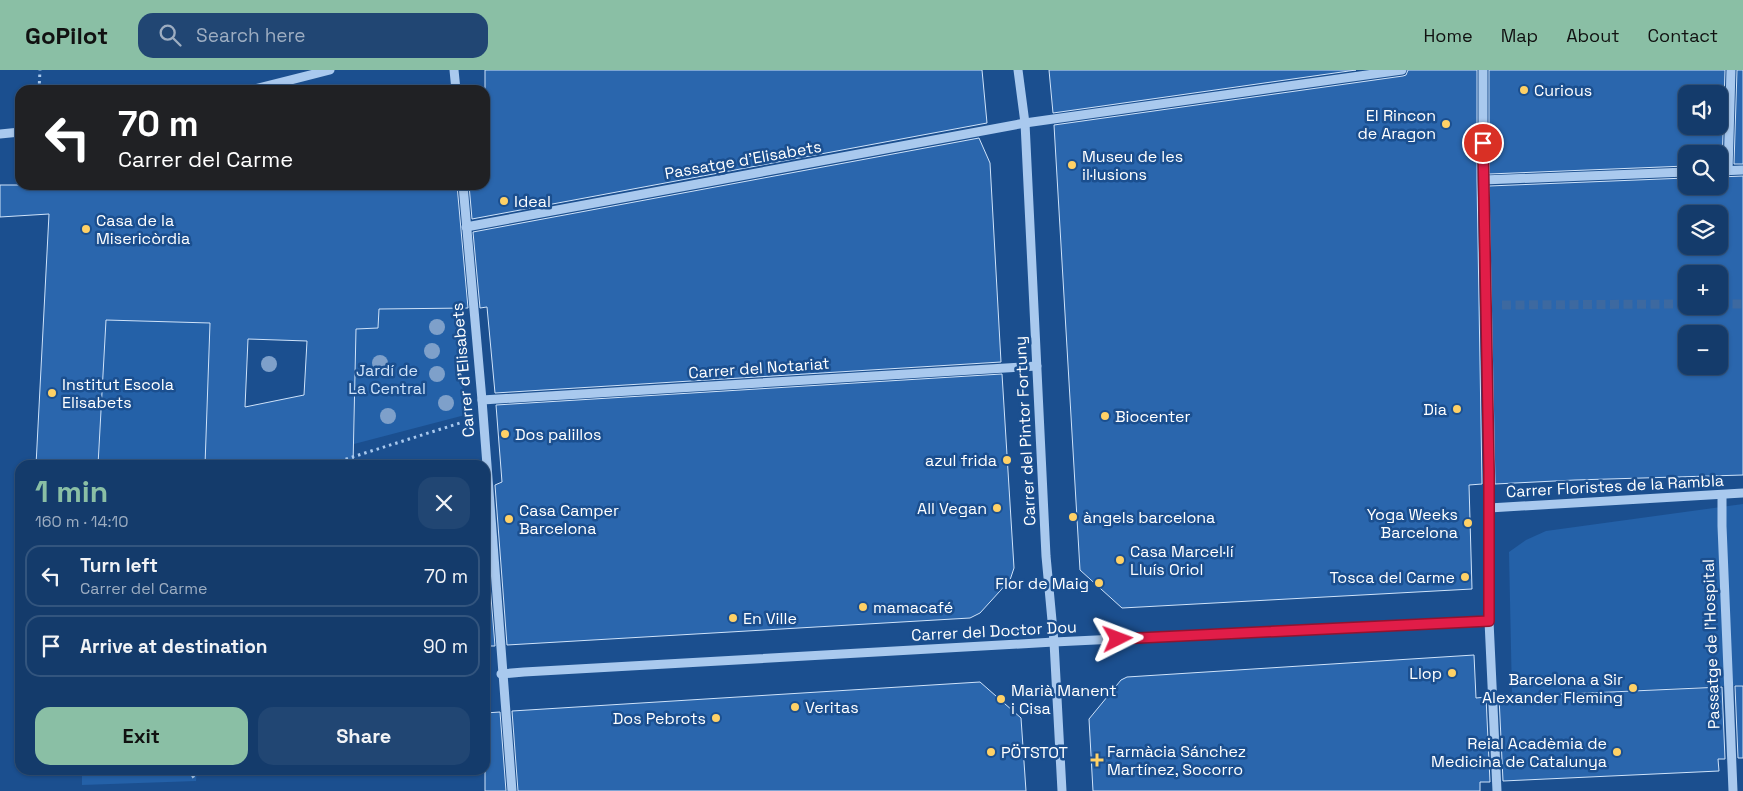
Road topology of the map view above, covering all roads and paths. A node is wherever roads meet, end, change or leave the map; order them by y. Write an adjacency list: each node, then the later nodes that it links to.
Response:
1 (40, 70): 8 (path)
2 (330, 70): 9 (street)
3 (454, 70): 10 (street)
4 (1018, 70): 11 (street, Carrer del Pintor Fortuny)
5 (1402, 70): 11 (street, Passatge d'Elisabets)
6 (1483, 70): 18 (street)
7 (1731, 70): 14 (street)
8 (39, 85)
9 (271, 85)
10 (456, 85)
11 (1025, 123): 20 (street, Passatge d'Elisabets); 21 (street, Carrer del Pintor Fortuny)
12 (15, 132): 13 (street)
13 (0, 134)
14 (1725, 145)
15 (1743, 170): 16 (street)
16 (1728, 171)
17 (1678, 172): 18 (street)
18 (1484, 180): 28 (street)
19 (463, 190): 20 (street, Carrer d'Elisabets)
20 (466, 226): 22 (street, Carrer d'Elisabets)
21 (1037, 366): 22 (street, Carrer del Notariat); 31 (street, Carrer del Pintor Fortuny)
22 (482, 400): 23 (street, Carrer d'Elisabets)
23 (483, 422): 24 (path); 25 (street, Carrer d'Elisabets)
24 (343, 460)
25 (486, 460)
26 (1743, 493): 27 (street, Carrer Floristes de la Rambla)
27 (1722, 495): 28 (street, Carrer Floristes de la Rambla); 38 (street, Passatge de l'Hospital)
28 (1489, 508): 30 (street)
29 (490, 515): 32 (street, Carrer d'Elisabets)
30 (1489, 621): 31 (street, Carrer del Doctor Dou); 37 (street)
31 (1054, 642): 32 (street, Carrer del Doctor Dou); 36 (street, Carrer del Pintor Fortuny)
32 (502, 674): 35 (street, Carrer d'Elisabets)
33 (192, 775): 34 (path)
34 (196, 781)
35 (512, 791)
36 (1062, 791)
37 (1497, 791)
38 (1732, 791)

